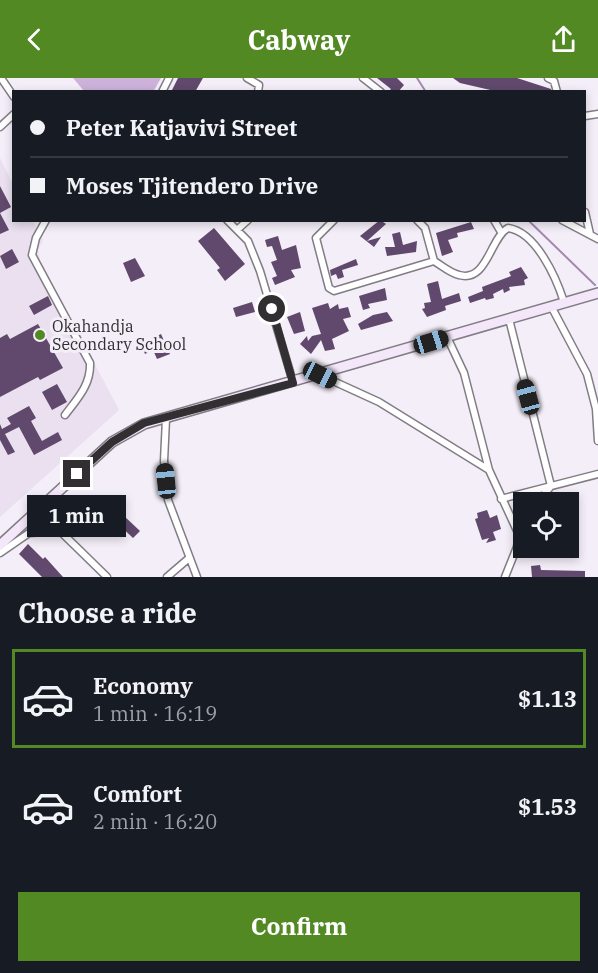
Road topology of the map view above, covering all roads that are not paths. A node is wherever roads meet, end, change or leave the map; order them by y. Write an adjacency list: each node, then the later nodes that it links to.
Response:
1 (1, 78): 8 (street)
2 (246, 78): 5 (street)
3 (363, 78): 6 (street)
4 (548, 78): 7 (street)
5 (258, 90)
6 (378, 90)
7 (556, 90)
8 (12, 94)
9 (12, 116): 10 (street)
10 (0, 127)
11 (586, 216): 21 (street)
12 (45, 222): 31 (street)
13 (229, 222): 19 (street)
14 (246, 222): 19 (street)
15 (332, 222): 23 (street)
16 (419, 222): 23 (street)
17 (495, 222): 20 (street)
18 (566, 222): 21 (street)
19 (238, 229): 30 (street)
20 (501, 232): 23 (street); 25 (street)
21 (590, 234): 22 (street)
22 (598, 239)
23 (434, 261)
24 (598, 293): 25 (street)
25 (564, 302): 26 (street)
26 (551, 306): 27 (street); 33 (street)
27 (508, 319): 28 (street); 36 (street)
28 (447, 337): 29 (street); 34 (street)
29 (320, 375): 30 (street); 34 (street)
30 (293, 383): 32 (street)
31 (65, 415)
32 (166, 419): 39 (street); 45 (street)
33 (598, 441)
34 (489, 470): 38 (street)
35 (598, 474): 36 (street)
36 (551, 486): 37 (street); 38 (street)
37 (546, 492)
38 (501, 499): 40 (street)
39 (42, 507): 41 (street); 42 (street)
40 (513, 524)
41 (60, 531): 43 (street); 46 (street)
42 (0, 545)
43 (0, 554)
44 (513, 557): 49 (street)
45 (188, 559): 47 (street); 48 (street)
46 (107, 577)
47 (167, 577)
48 (197, 577)
49 (505, 577)

